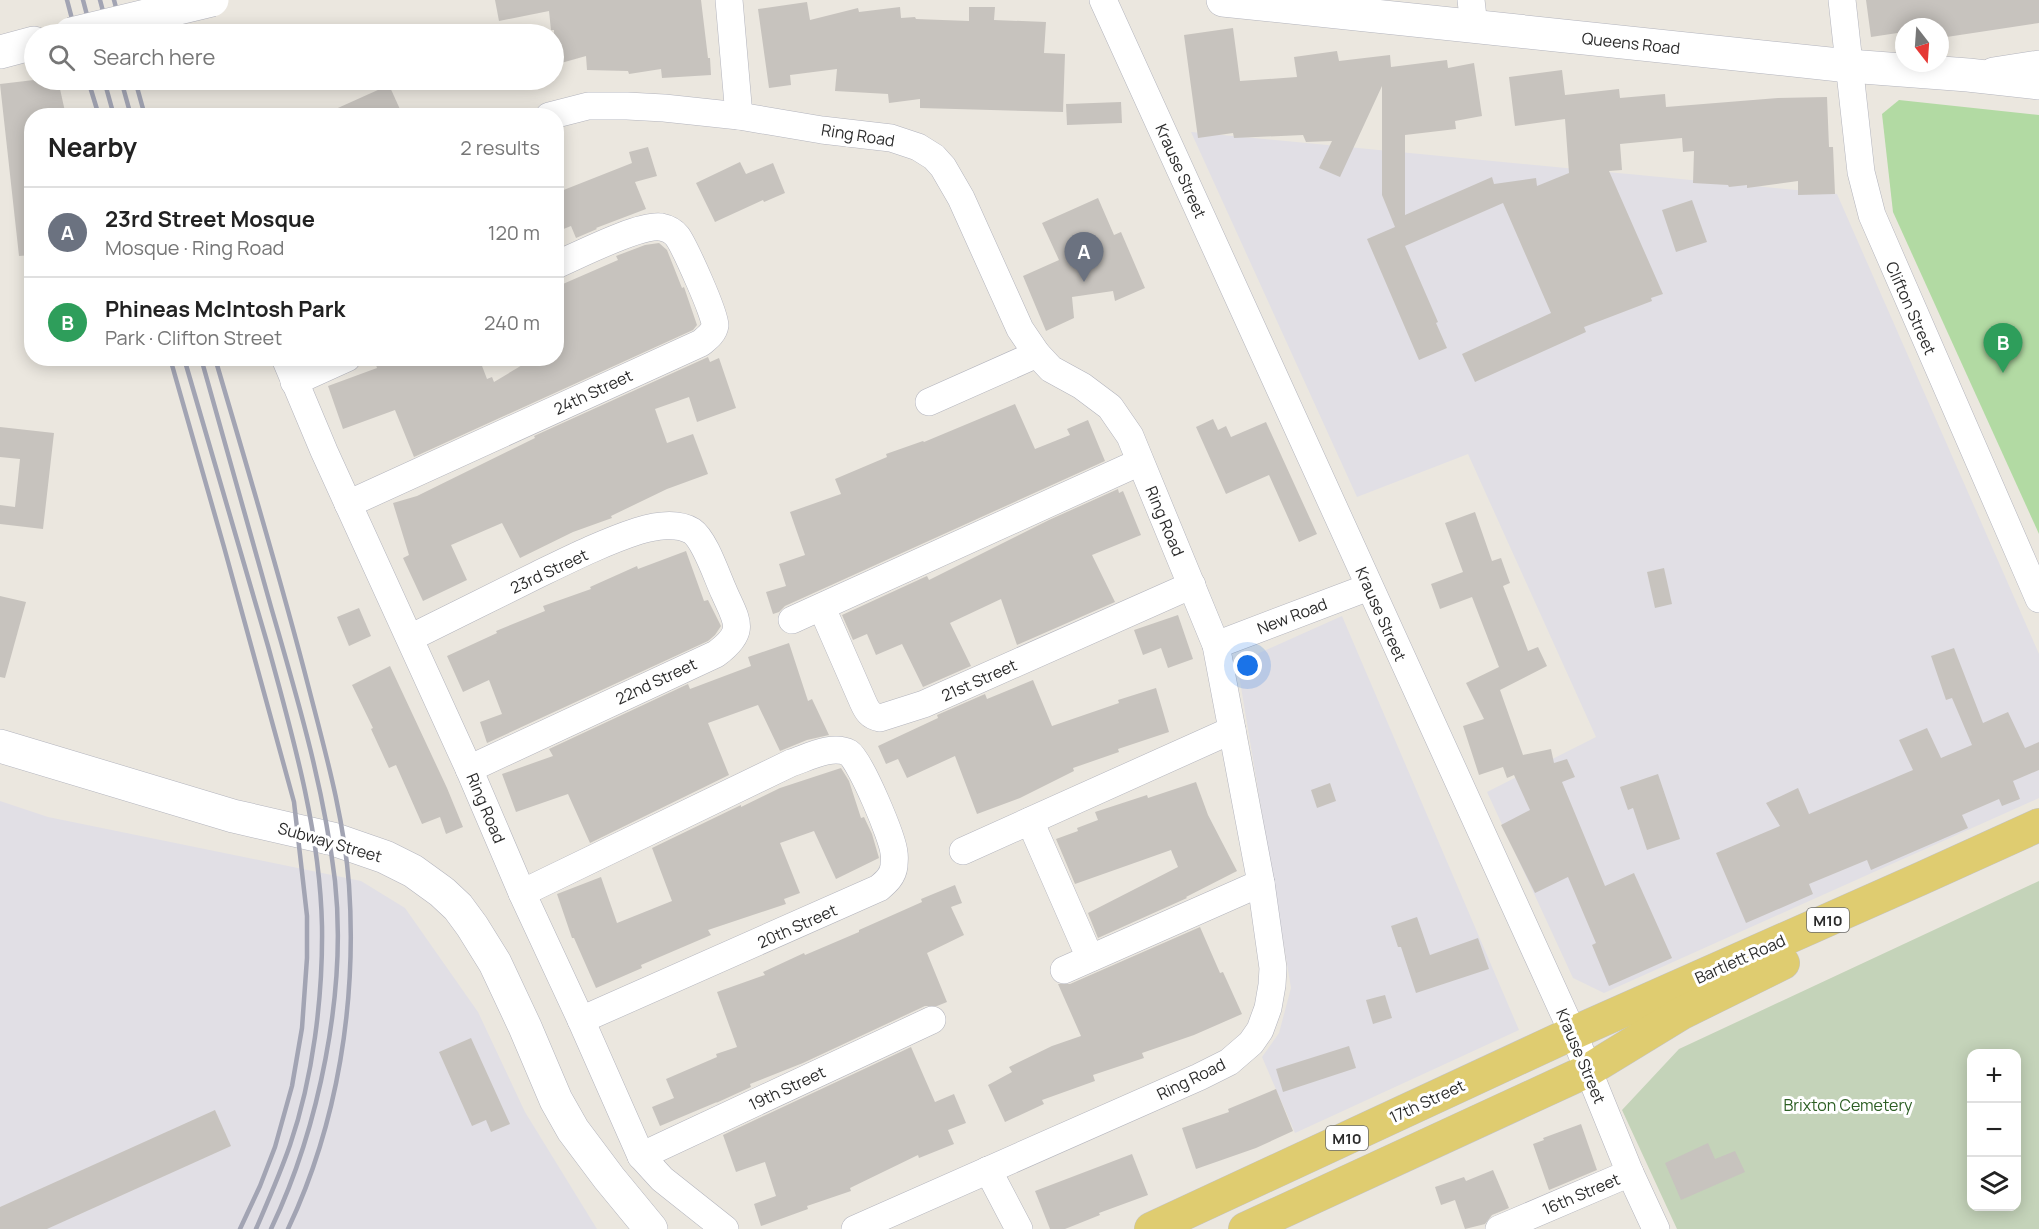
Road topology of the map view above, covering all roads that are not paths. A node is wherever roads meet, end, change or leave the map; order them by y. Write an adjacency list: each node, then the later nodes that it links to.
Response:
1 (212, 0): 7 (street, bridge)
2 (729, 0): 15 (street)
3 (1103, 0): 25 (street, Krause Street)
4 (1223, 0): 6 (street, Queens Road)
5 (1842, 0): 11 (street, Clifton Street)
6 (1473, 13): 11 (street, Queens Road)
7 (112, 24)
8 (24, 46): 9 (street)
9 (0, 52)
10 (2039, 64): 12 (street)
11 (1849, 66): 12 (street, Queens Road); 26 (street, Clifton Street)
12 (1968, 75): 13 (street, Queens Road)
13 (2039, 83)
14 (564, 112): 15 (street, Ring Road)
15 (739, 116): 17 (street, Ring Road)
16 (564, 261): 22 (street, 24th Street)
17 (1037, 354): 20 (street); 21 (street, Ring Road)
18 (309, 366): 19 (street)
19 (290, 370): 22 (street, Ring Road)
20 (928, 402)
21 (1140, 462): 24 (street, Ring Road); 27 (street)
22 (348, 504): 29 (street, Ring Road)
23 (693, 532): 29 (street, 23rd Street); 33 (street, 22nd Street)
24 (1192, 585): 27 (street, 21st Street); 30 (street, Ring Road)
25 (1369, 587): 30 (street, New Road); 44 (street, Krause Street)
26 (2039, 599)
27 (822, 608): 28 (street)
28 (792, 620)
29 (410, 638): 33 (street, Ring Road)
30 (1216, 645): 31 (street, Ring Road)
31 (1232, 730): 34 (street); 38 (street, Ring Road)
32 (0, 746): 49 (street, Subway Street)
33 (469, 770): 39 (street, Ring Road)
34 (1030, 821): 37 (street); 40 (street)
35 (2039, 825): 44 (main road, Bartlett Road / M10)
36 (2039, 842): 45 (main road, Bartlett Road / M10)
37 (963, 851)
38 (1261, 883): 40 (street); 47 (street, Ring Road)
39 (522, 893): 42 (street, Ring Road); 42 (street, 20th Street)
40 (1090, 958): 41 (street)
41 (1064, 970)
42 (581, 1020): 46 (street, Ring Road)
43 (932, 1020): 46 (street, 19th Street)
44 (1572, 1033): 45 (street, Krause Street); 53 (main road, 17th Street / M10)
45 (1587, 1071): 48 (street, Krause Street); 54 (main road, M10)
46 (641, 1156): 50 (street, Ring Road)
47 (988, 1170): 51 (street, Ring Road); 52 (street)
48 (1630, 1173): 55 (street, 16th Street); 56 (street, Krause Street)
49 (651, 1229)
50 (725, 1229)
51 (855, 1229)
52 (1019, 1229)
53 (1151, 1229)
54 (1245, 1229)
55 (1499, 1229)
56 (1656, 1229)

